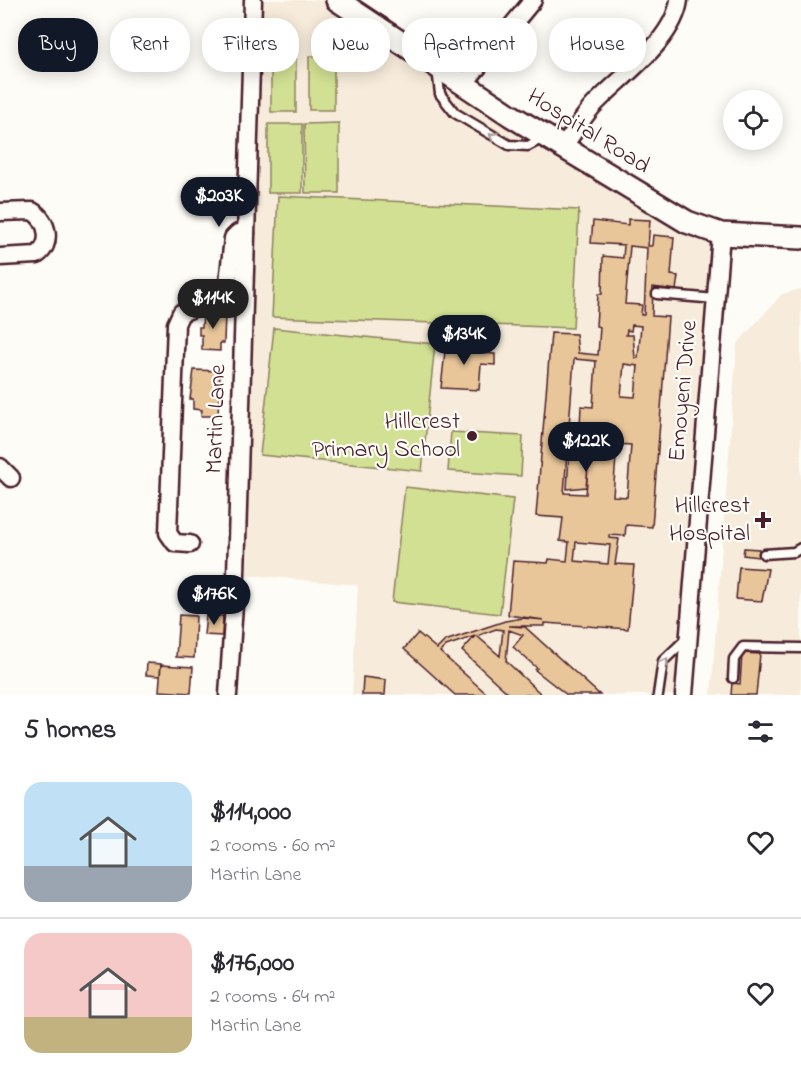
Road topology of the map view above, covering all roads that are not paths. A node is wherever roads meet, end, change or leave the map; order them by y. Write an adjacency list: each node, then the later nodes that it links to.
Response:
1 (253, 0): 11 (street, Martin Lane)
2 (337, 0): 5 (street, Hospital Road)
3 (533, 0): 8 (street)
4 (679, 0): 9 (street)
5 (402, 44)
6 (437, 72): 9 (lane, one-way to 6)
7 (444, 72): 8 (street, Hospital Road)
8 (464, 84): 9 (street, Hospital Road)
9 (554, 142): 12 (street, Hospital Road)
10 (0, 212): 14 (street)
11 (246, 233): 17 (street); 23 (street, Martin Lane)
12 (721, 234): 13 (street, Hospital Road); 16 (street, Emoyeni Drive)
13 (801, 238)
14 (0, 257)
15 (657, 294): 16 (lane)
16 (716, 299): 20 (street, Emoyeni Drive)
17 (190, 544)
18 (801, 548): 19 (lane)
19 (764, 554)
20 (688, 637): 24 (lane, one-way to 20); 25 (street, Emoyeni Drive)
21 (801, 648): 22 (lane)
22 (733, 678)
23 (228, 695)
24 (658, 695)
25 (684, 695)

